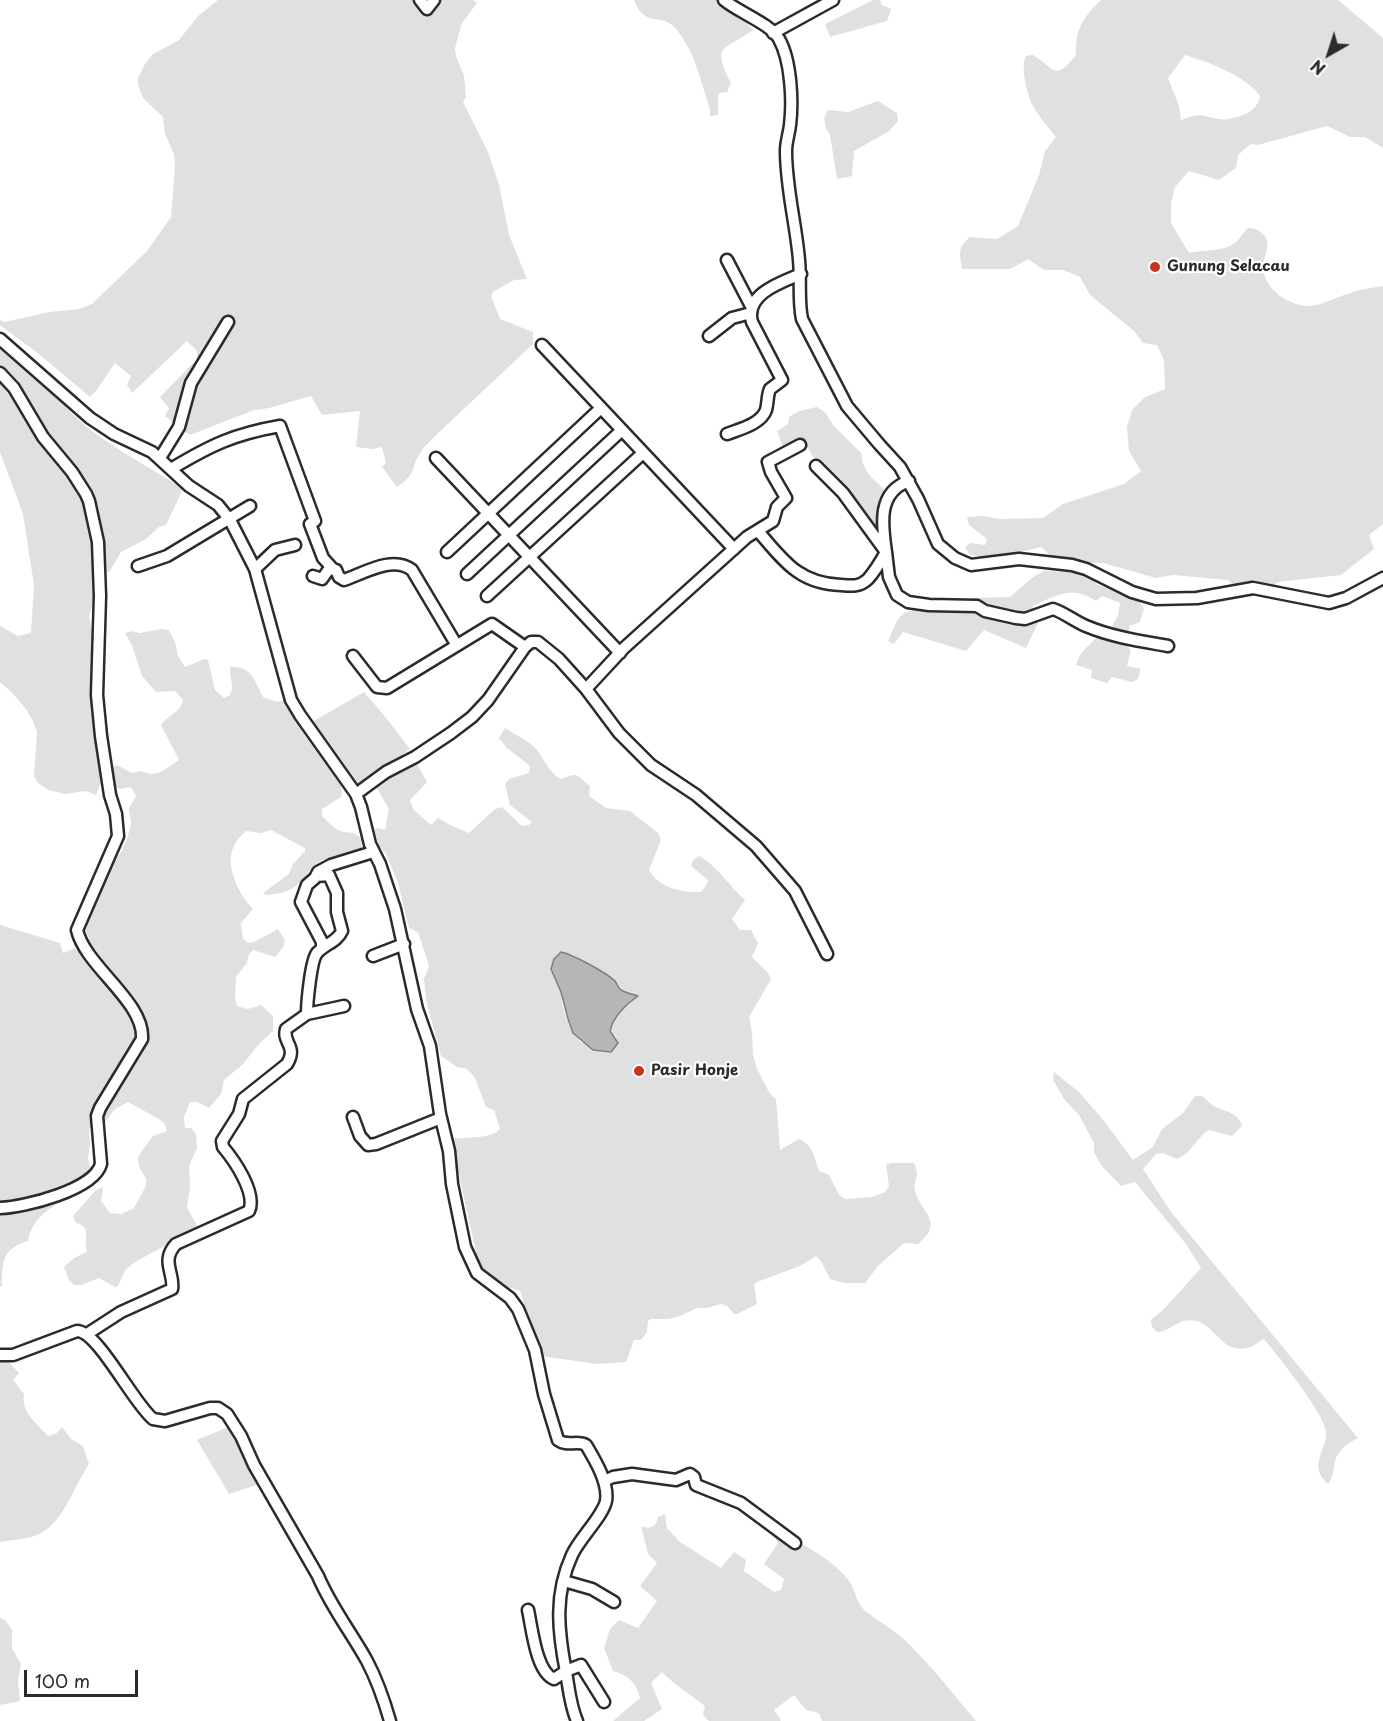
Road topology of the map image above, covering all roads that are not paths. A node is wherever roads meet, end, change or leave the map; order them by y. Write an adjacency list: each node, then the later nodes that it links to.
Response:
1 (420, 0): 2 (street)
2 (434, 0)
3 (724, 0): 5 (street)
4 (833, 0): 5 (street)
5 (773, 33): 7 (street)
6 (727, 260): 8 (street)
7 (801, 274): 8 (street); 23 (street)
8 (752, 310): 10 (street); 16 (street)
9 (228, 322): 19 (street)
10 (709, 336)
11 (0, 339): 19 (street)
12 (542, 345): 14 (street)
13 (0, 373): 58 (street)
14 (601, 408): 15 (street); 25 (street)
15 (622, 430): 18 (street); 28 (street)
16 (728, 434)
17 (800, 445): 27 (street)
18 (643, 453): 30 (street); 33 (street)
19 (160, 458): 22 (street)
20 (436, 458): 25 (street)
21 (816, 466): 32 (street)
22 (171, 469): 26 (street); 36 (street)
23 (909, 481): 32 (street); 39 (street)
24 (250, 506): 26 (street)
25 (488, 514): 28 (street); 31 (street)
26 (229, 518): 34 (street); 35 (street)
27 (758, 531): 30 (street); 32 (street)
28 (509, 536): 33 (street); 37 (street)
29 (295, 545): 35 (street)
30 (734, 549): 44 (street)
31 (447, 552)
32 (886, 552): 42 (street)
33 (530, 557): 40 (street); 44 (street)
34 (138, 566)
35 (255, 568): 47 (street)
36 (333, 569): 38 (street); 41 (street)
37 (467, 574)
38 (313, 576)
39 (1383, 578)
40 (487, 596)
41 (456, 645): 43 (street); 45 (street)
42 (1168, 646)
43 (525, 647): 46 (street); 47 (street)
44 (620, 653): 46 (street)
45 (352, 656)
46 (586, 688): 52 (street)
47 (356, 794): 48 (street)
48 (373, 852): 49 (street); 50 (street)
49 (316, 876): 51 (street); 51 (street)
50 (404, 944): 53 (street); 57 (street)
51 (322, 948): 55 (street)
52 (827, 954)
53 (373, 956)
54 (344, 1006): 55 (street)
55 (307, 1014): 59 (street)
56 (353, 1117): 57 (street)
57 (441, 1118): 61 (street)
58 (0, 1208)
59 (87, 1334): 60 (street); 68 (street)
60 (0, 1355)
61 (604, 1480): 62 (street); 63 (street)
62 (795, 1543)
63 (564, 1581): 64 (street); 66 (street)
64 (614, 1602)
65 (528, 1610): 66 (street)
66 (566, 1671): 67 (street); 69 (street)
67 (604, 1702)
68 (390, 1721)
69 (577, 1721)

